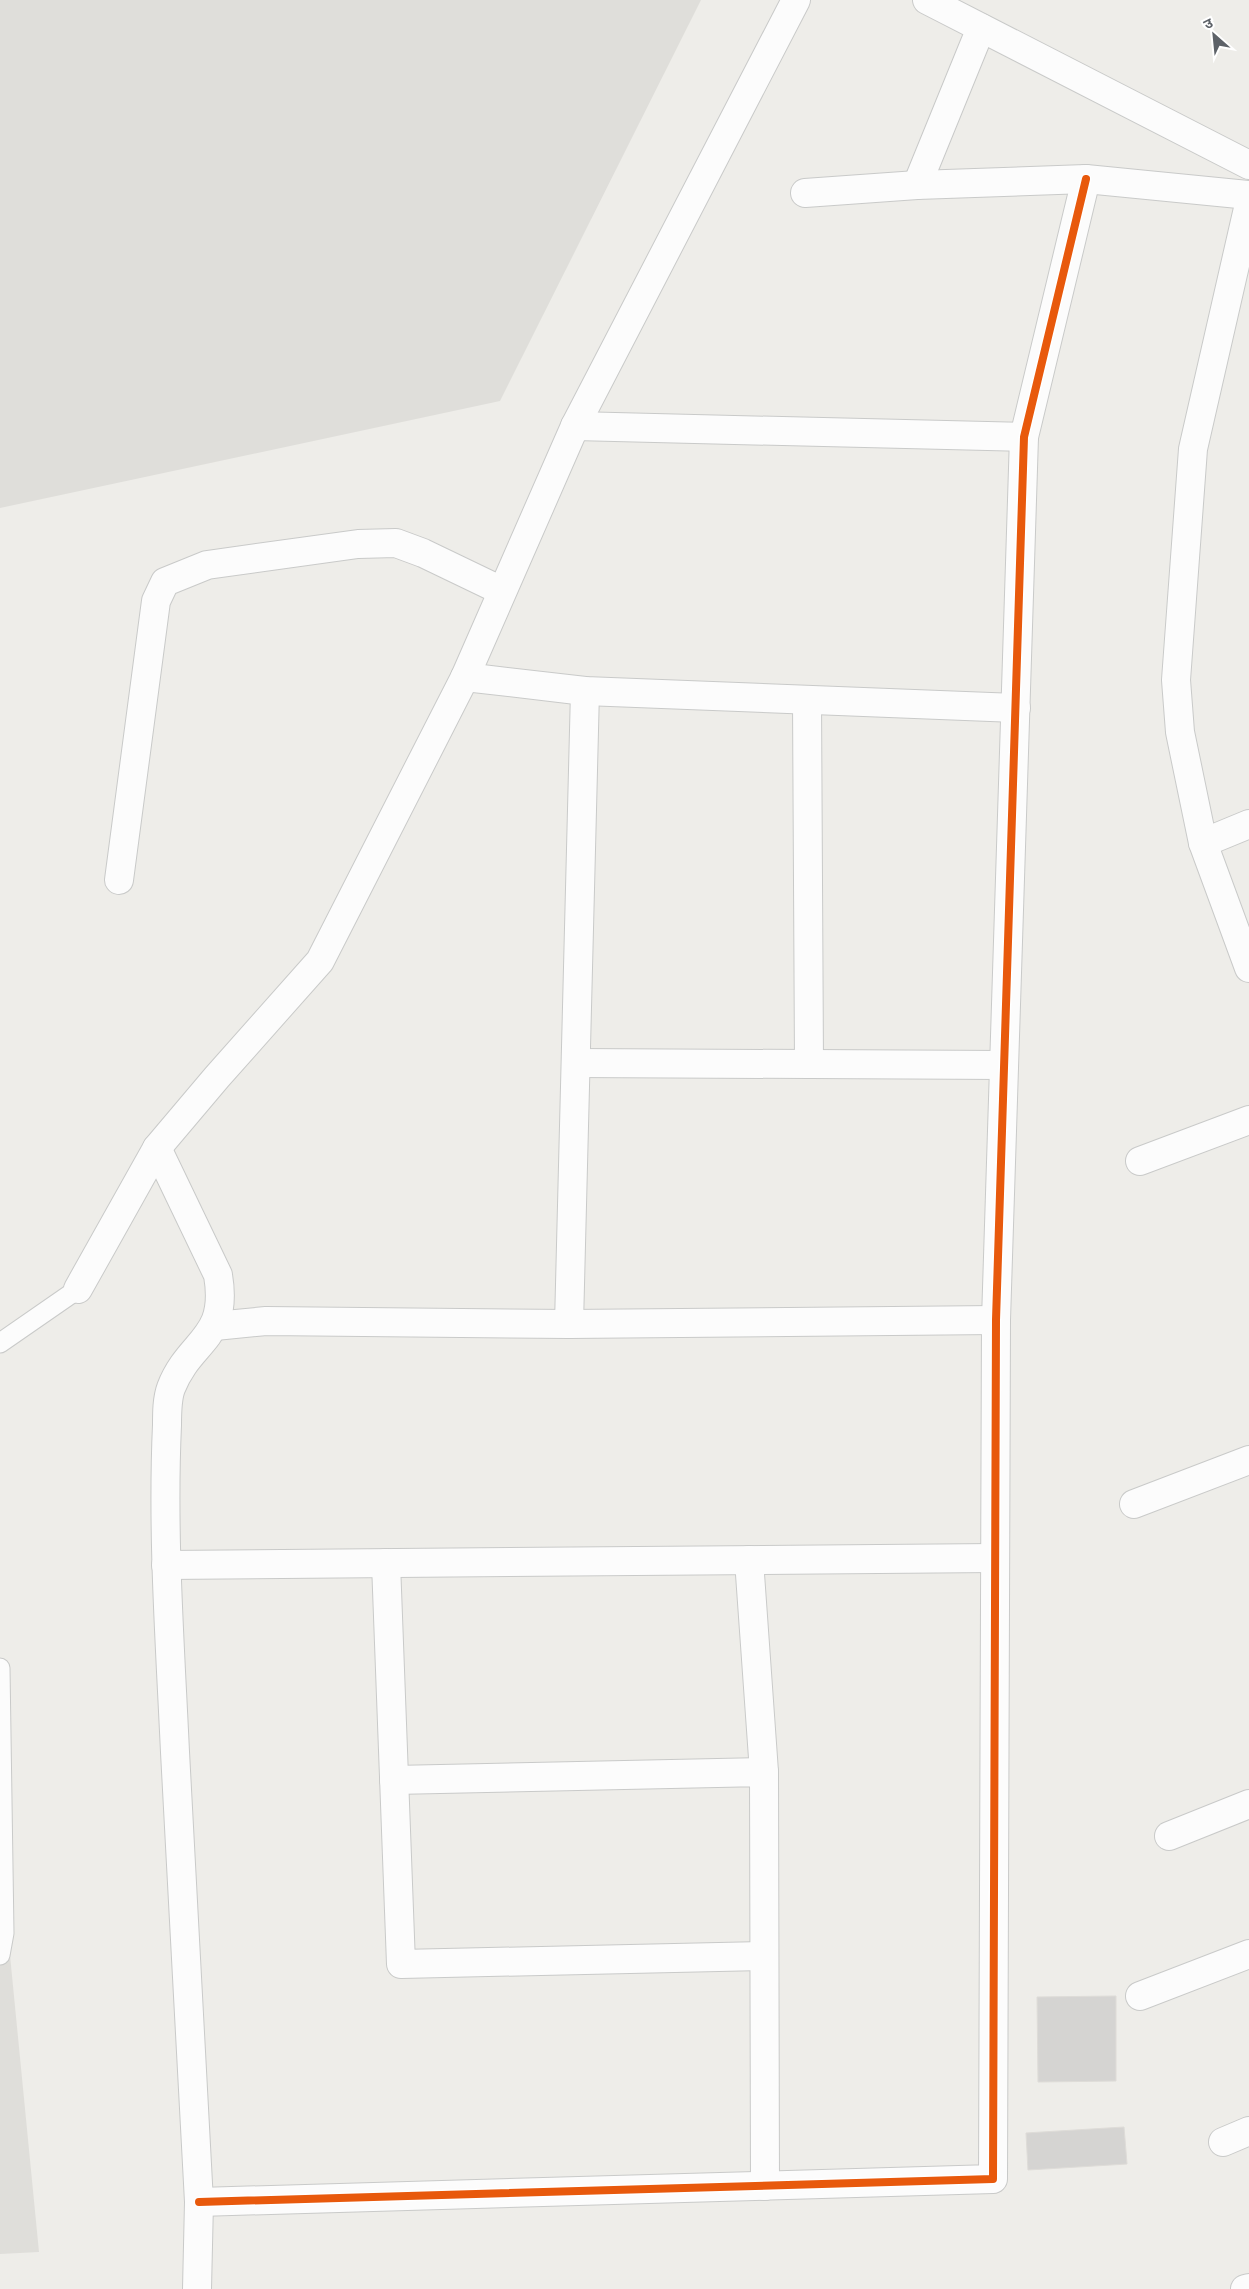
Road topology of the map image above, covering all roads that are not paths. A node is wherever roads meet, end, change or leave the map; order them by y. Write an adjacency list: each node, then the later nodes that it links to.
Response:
1 (796, 0): 10 (street)
2 (927, 0): 3 (street)
3 (981, 28): 4 (street); 6 (street)
4 (1249, 166)
5 (1086, 179): 6 (street); 8 (street); 11 (street)
6 (917, 185): 7 (street)
7 (805, 193)
8 (1249, 195)
9 (1249, 204): 18 (street)
10 (575, 426): 11 (street); 12 (street)
11 (1024, 437): 16 (street)
12 (502, 591): 13 (street); 19 (street)
13 (465, 677): 14 (street); 25 (street)
14 (585, 691): 15 (street); 21 (street)
15 (807, 700): 16 (street); 22 (street)
16 (1016, 708): 23 (street)
17 (1249, 824): 18 (street)
18 (1203, 843): 20 (street)
19 (120, 880)
20 (1249, 968)
21 (576, 1063): 22 (street); 29 (street)
22 (809, 1064): 23 (street)
23 (1004, 1065): 28 (street)
24 (1249, 1120): 26 (street)
25 (157, 1148): 27 (street); 30 (street)
26 (1140, 1161)
27 (78, 1289): 31 (lane)
28 (996, 1320): 29 (street); 34 (street)
29 (569, 1324): 30 (street)
30 (214, 1326): 37 (street)
31 (0, 1343)
32 (1249, 1460): 33 (street)
33 (1134, 1504)
34 (995, 1558): 35 (street); 49 (street)
35 (749, 1560): 36 (street); 39 (street)
36 (386, 1563): 37 (street); 40 (street)
37 (166, 1564): 50 (street)
38 (0, 1668): 44 (lane)
39 (764, 1772): 40 (street); 45 (street)
40 (394, 1780): 45 (street)
41 (1249, 1804): 42 (street)
42 (1169, 1836)
43 (1249, 1954): 46 (street)
44 (0, 1955)
45 (763, 1956): 49 (street)
46 (1140, 1996)
47 (1249, 2132): 48 (street)
48 (1223, 2142)
49 (765, 2186): 50 (street)
50 (199, 2202): 52 (street)
51 (1249, 2288): 53 (street)
52 (197, 2289)
53 (1245, 2289)

